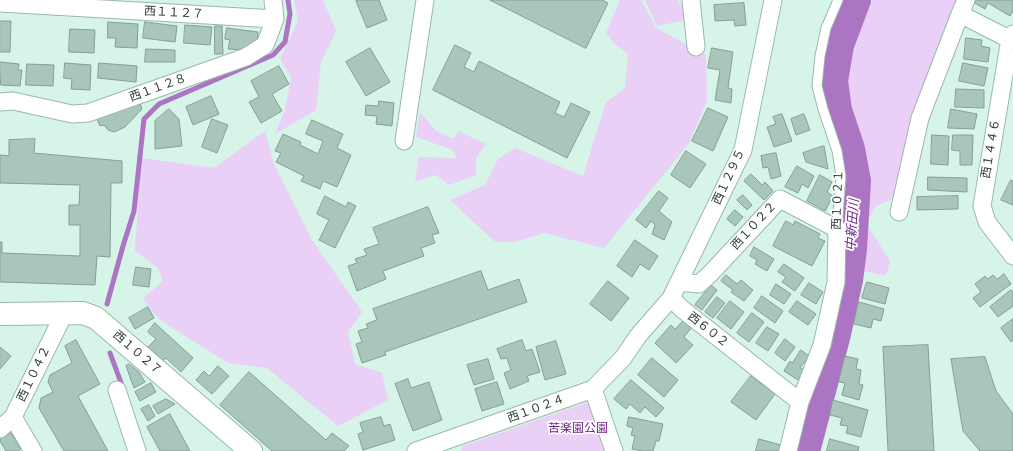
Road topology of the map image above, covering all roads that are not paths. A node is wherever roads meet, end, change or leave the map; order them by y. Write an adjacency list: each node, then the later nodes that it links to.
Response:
1 (273, 0): 8 (street, 西１１２８)
2 (425, 0): 12 (street)
3 (691, 0): 10 (street)
4 (773, 0): 16 (street, 西１２９５)
5 (838, 0): 14 (lane, 西１０２１)
6 (0, 3): 8 (street, 西１１２７)
7 (963, 7): 9 (street); 13 (street)
8 (275, 19): 11 (street, 西１１２８)
9 (1012, 37): 15 (street, 西１４４６)
10 (696, 47)
11 (0, 102)
12 (404, 141)
13 (899, 212)
14 (837, 229): 16 (street, 西１０２２); 22 (street, 西１０２１)
15 (1013, 256)
16 (679, 282): 17 (street, 西１２９５)
17 (671, 298): 20 (street); 22 (street, 西６０２)
18 (0, 314): 19 (street, 西１０２７)
19 (64, 314): 23 (street, 西１０４２); 28 (street, 西１０２７)
20 (593, 389): 25 (street, 西１０２４); 30 (street)
21 (117, 390): 27 (street)
22 (800, 402): 31 (street)
23 (13, 417): 24 (street, 西１０４２); 26 (street)
24 (0, 429)
25 (451, 446): 29 (street, 西１０２４)
26 (33, 451)
27 (136, 451)
28 (251, 451)
29 (416, 451)
30 (614, 451)
31 (788, 451)

